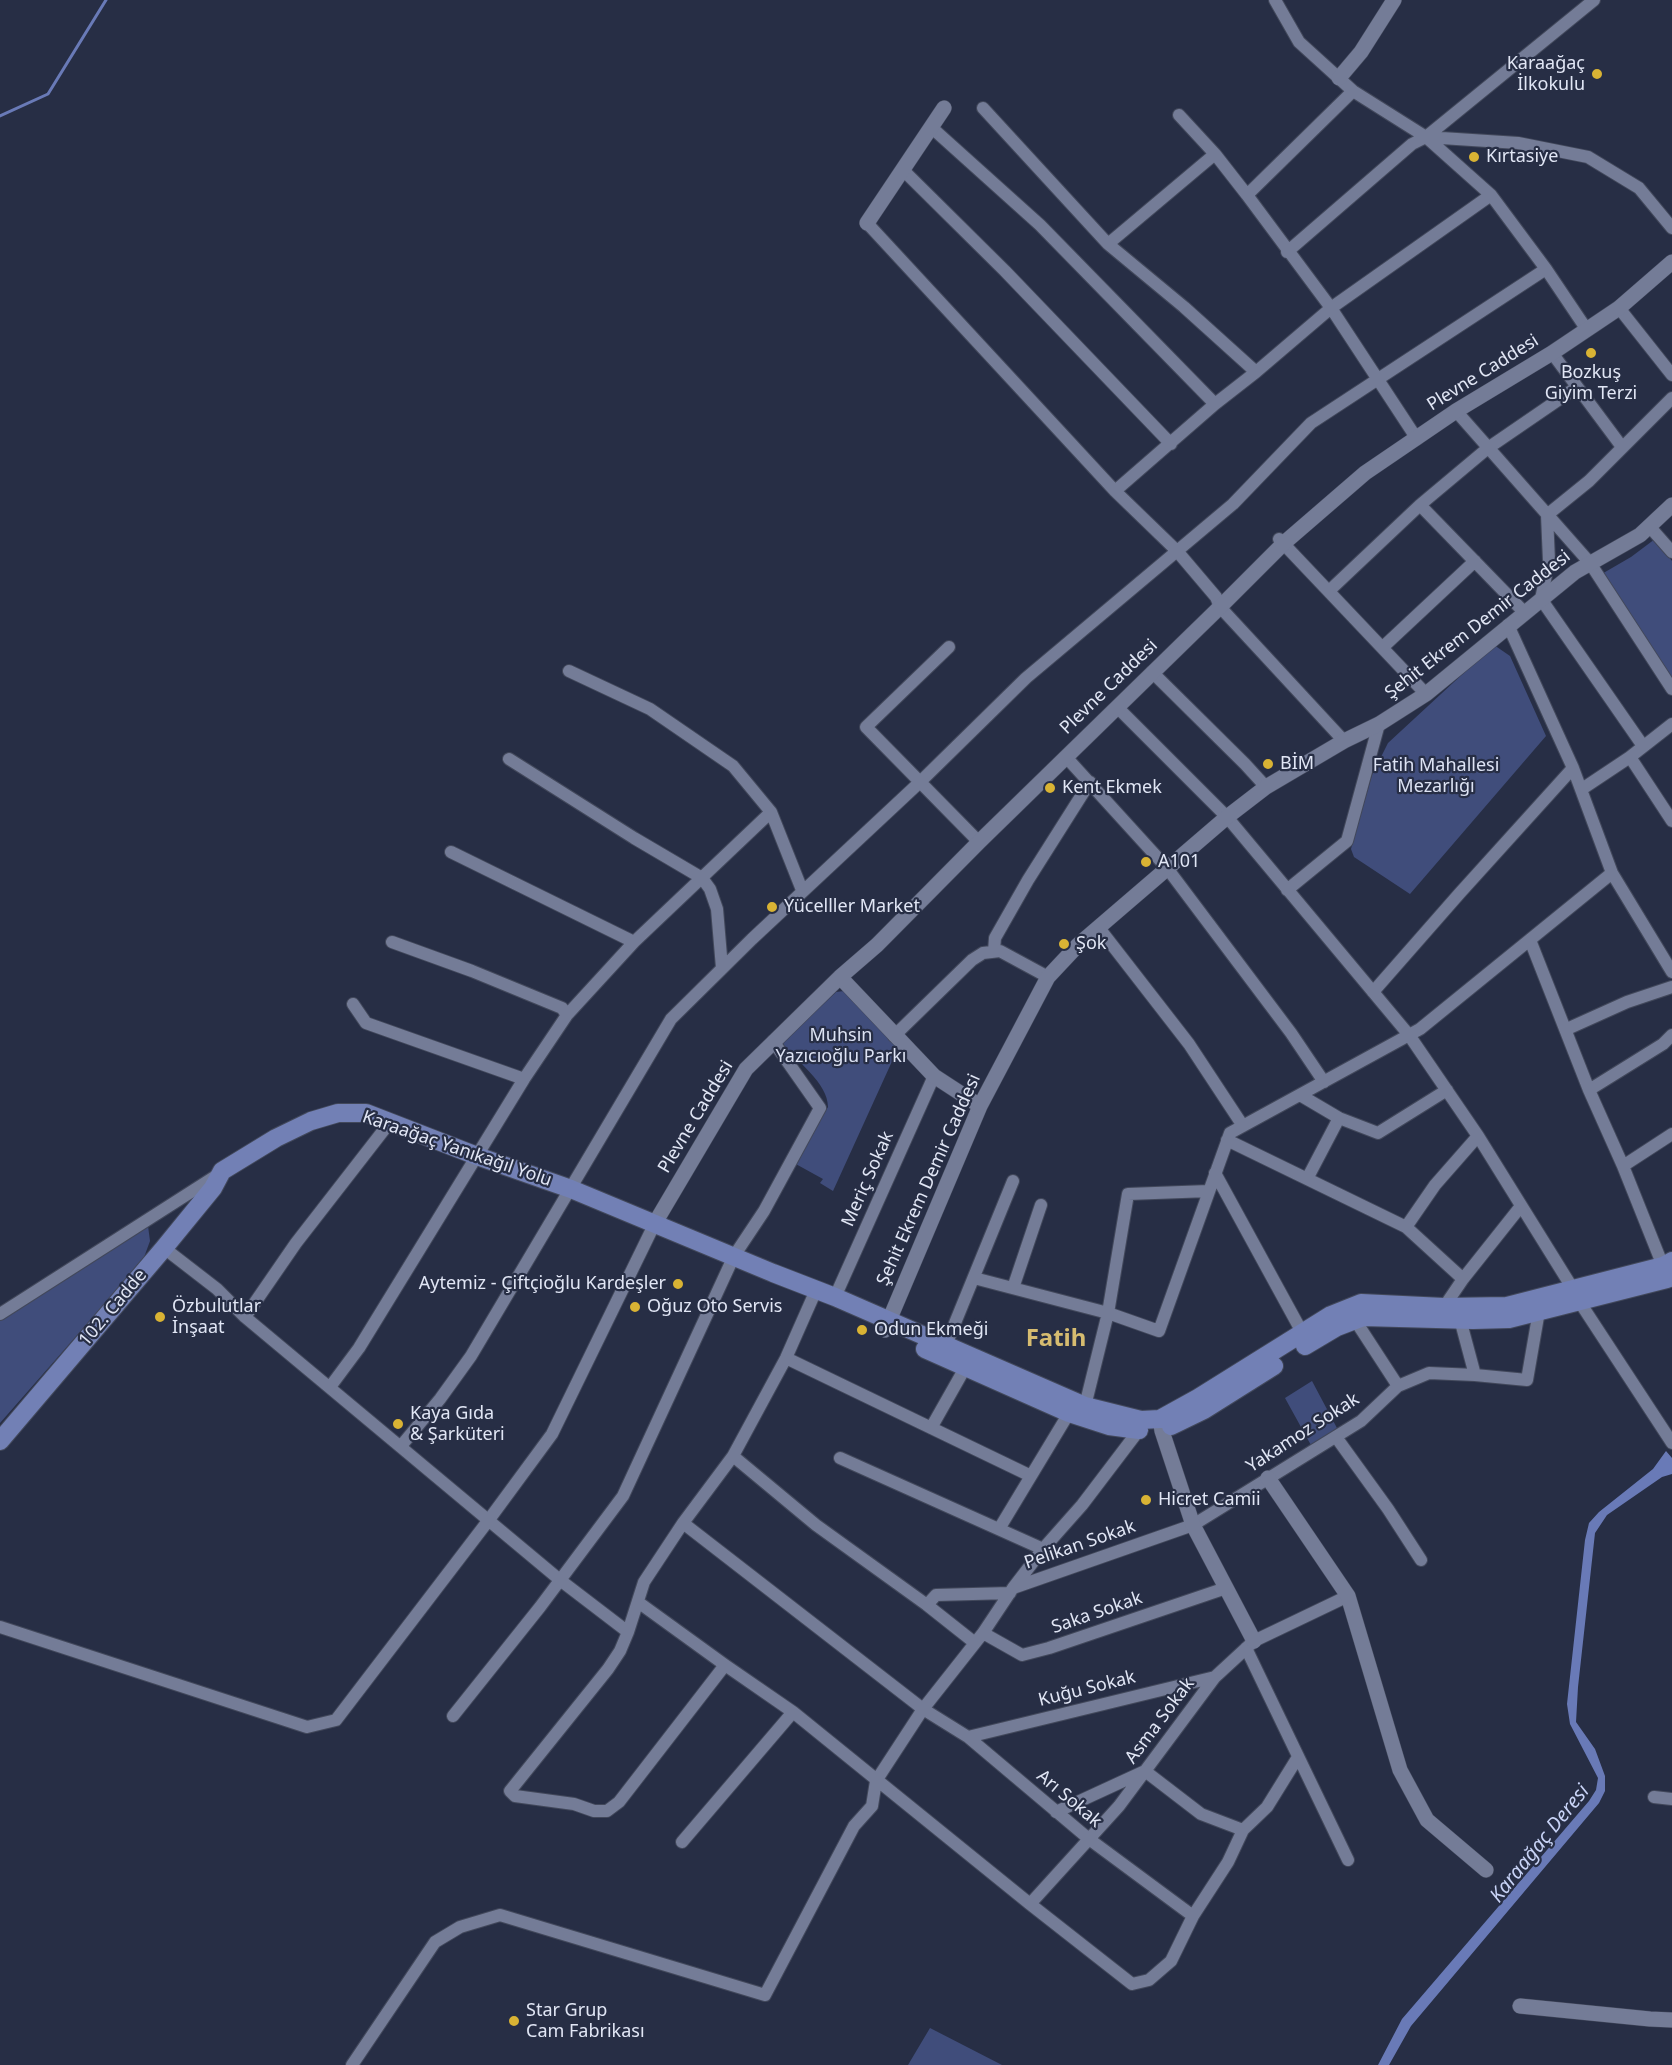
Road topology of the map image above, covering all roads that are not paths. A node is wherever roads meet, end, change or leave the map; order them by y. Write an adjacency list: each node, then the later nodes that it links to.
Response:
1 (1275, 0): 4 (street)
2 (1395, 0): 4 (street)
3 (1594, 0): 10 (street)
4 (1339, 78): 5 (street)
5 (1353, 91): 10 (street); 13 (street)
6 (944, 108): 9 (street)
7 (983, 108): 17 (street)
8 (1179, 115): 11 (street)
9 (931, 127): 12 (street); 30 (street)
10 (1426, 137): 14 (street); 16 (street); 18 (street)
11 (1215, 154): 13 (street); 17 (street)
12 (903, 170): 15 (street); 33 (street)
13 (1247, 195): 18 (street)
14 (1491, 195): 20 (street); 21 (street)
15 (867, 223): 36 (street)
16 (1672, 228)
17 (1108, 244): 25 (street)
18 (1287, 252): 21 (street)
19 (1672, 261): 22 (street, Plevne Caddesi)
20 (1546, 269): 23 (street); 27 (street)
21 (1330, 308): 25 (street); 27 (street)
22 (1618, 308): 23 (street, Plevne Caddesi); 26 (street)
23 (1589, 328): 24 (street, Plevne Caddesi)
24 (1552, 353): 28 (street); 31 (street, Plevne Caddesi)
25 (1256, 372): 30 (street)
26 (1672, 375)
27 (1377, 380): 32 (street); 42 (street)
28 (1577, 387): 34 (street); 35 (street)
29 (1672, 398): 34 (street)
30 (1215, 404): 33 (street)
31 (1456, 411): 32 (street, Plevne Caddesi); 35 (street)
32 (1417, 439): 41 (street, Plevne Caddesi)
33 (1171, 444): 36 (street)
34 (1622, 447): 39 (street)
35 (1488, 448): 37 (street); 39 (street)
36 (1115, 491): 42 (street)
37 (1420, 505): 44 (street); 46 (street)
38 (1672, 505): 40 (street, Şehit Ekrem Demir Caddesi)
39 (1547, 515): 45 (street); 47 (street)
40 (1649, 526): 43 (street); 45 (street, Şehit Ekrem Demir Caddesi)
41 (1281, 540): 46 (street); 48 (street, Plevne Caddesi)
42 (1177, 550): 48 (street); 66 (street)
43 (1672, 552)
44 (1476, 561): 49 (street); 52 (street)
45 (1590, 563): 47 (street, Şehit Ekrem Demir Caddesi); 55 (street)
46 (1330, 590): 52 (street)
47 (1541, 598): 49 (street, Şehit Ekrem Demir Caddesi); 61 (street)
48 (1220, 607): 54 (street, Plevne Caddesi); 60 (street)
49 (1524, 612): 50 (street, Şehit Ekrem Demir Caddesi)
50 (1508, 626): 56 (street, Şehit Ekrem Demir Caddesi); 65 (street)
51 (949, 647): 66 (street)
52 (1383, 647): 56 (street)
53 (569, 671): 69 (street)
54 (1152, 672): 57 (street, Plevne Caddesi); 68 (street)
55 (1672, 689)
56 (1426, 694): 58 (street, Şehit Ekrem Demir Caddesi)
57 (1117, 707): 62 (street, Plevne Caddesi); 70 (street)
58 (1379, 724): 60 (street, Şehit Ekrem Demir Caddesi); 78 (street)
59 (1672, 724): 61 (street)
60 (1344, 741): 68 (street, Şehit Ekrem Demir Caddesi)
61 (1643, 746): 63 (street)
62 (1066, 757): 67 (street); 72 (street, Plevne Caddesi)
63 (1630, 757): 65 (street); 71 (street)
64 (509, 759): 76 (street)
65 (1577, 779): 75 (street); 89 (street)
66 (920, 782): 72 (street); 77 (street)
67 (1090, 782): 74 (street); 83 (street)
68 (1266, 787): 70 (street, Şehit Ekrem Demir Caddesi)
69 (771, 812): 76 (street); 77 (street)
70 (1227, 817): 74 (street, Şehit Ekrem Demir Caddesi); 78 (street)
71 (1672, 821)
72 (979, 842): 86 (street, Plevne Caddesi)
73 (451, 852): 82 (street)
74 (1167, 868): 79 (street, Şehit Ekrem Demir Caddesi); 99 (street)
75 (1612, 873): 80 (street); 85 (street)
76 (702, 878): 82 (street); 84 (street)
77 (802, 890): 84 (street)
78 (1287, 890): 89 (street)
79 (1098, 928): 87 (street, Şehit Ekrem Demir Caddesi); 106 (street)
80 (1530, 940): 92 (street); 93 (street)
81 (392, 942): 91 (street)
82 (634, 942): 91 (street)
83 (994, 951): 87 (street); 95 (street)
84 (722, 968): 116 (street)
85 (1672, 972)
86 (840, 977): 95 (street); 96 (street, Plevne Caddesi)
87 (1048, 977): 103 (street, Şehit Ekrem Demir Caddesi)
88 (1672, 987): 92 (street)
89 (1373, 992): 93 (street)
90 (353, 1004): 98 (street)
91 (567, 1015): 98 (street)
92 (1567, 1029): 101 (street)
93 (1409, 1035): 99 (street); 100 (street)
94 (1672, 1035): 101 (street)
95 (894, 1036): 97 (street)
96 (773, 1041): 120 (street, Plevne Caddesi); 123 (street)
97 (934, 1076): 103 (street); 131 (street, Meriç Sokak)
98 (524, 1078): 110 (street)
99 (1324, 1082): 102 (street)
100 (1447, 1090): 104 (street); 108 (street)
101 (1589, 1090): 111 (street)
102 (1300, 1095): 104 (street); 106 (street)
103 (980, 1106): 139 (street, Şehit Ekrem Demir Caddesi)
104 (1339, 1118): 114 (street)
105 (390, 1122): 110 (main road, Karaağaç Yanıkağıl Yolu); 112 (main road, Karaağaç Yanıkağıl Yolu); 136 (street)
106 (1243, 1125): 109 (street)
107 (1672, 1134): 111 (street)
108 (1478, 1136): 119 (street); 121 (street)
109 (1227, 1140): 113 (street); 114 (street)
110 (477, 1156): 116 (main road, Karaağaç Yanıkağıl Yolu); 146 (street)
111 (1623, 1166): 124 (street)
112 (222, 1171): 122 (main road, 102. Cadde); 135 (street, Karaağaç Yanıkağıl Yolu)
113 (1215, 1173): 117 (street); 140 (street)
114 (1308, 1179): 121 (street)
115 (1013, 1181): 126 (street)
116 (571, 1189): 120 (main road, Karaağaç Yanıkağıl Yolu); 154 (street)
117 (1209, 1191): 134 (street); 134 (street)
118 (1041, 1205): 128 (street)
119 (1521, 1206): 127 (street); 129 (street)
120 (655, 1223): 123 (main road, Karaağaç Yanıkağıl Yolu); 159 (street)
121 (1406, 1227): 127 (street)
122 (164, 1248): 136 (street); 152 (main road, 102. Cadde)
123 (734, 1256): 125 (main road, Karaağaç Yanıkağıl Yolu); 165 (street)
124 (1669, 1268): 129 (main road)
125 (773, 1273): 130 (main road); 131 (main road)
126 (974, 1278): 128 (street); 141 (street)
127 (1462, 1279): 132 (street)
128 (1013, 1288): 134 (street)
129 (1576, 1295): 132 (main road); 133 (main road); 153 (street)
130 (813, 1297): 139 (main road); 142 (street)
131 (835, 1297): 139 (main road)
132 (1444, 1307): 140 (main road)
133 (1539, 1311): 137 (main road); 144 (street)
134 (1108, 1313): 147 (street)
135 (0, 1314)
136 (245, 1317): 146 (street)
137 (1460, 1319): 138 (main road); 144 (street)
138 (1355, 1320): 145 (street); 149 (main road)
139 (887, 1325): 141 (main road); 143 (main road)
140 (1303, 1334): 149 (main road)
141 (946, 1345): 147 (main road)
142 (786, 1358): 150 (street); 155 (street)
143 (965, 1368): 147 (main road); 150 (street)
144 (1475, 1375): 145 (street)
145 (1398, 1386): 151 (street, Yakamoz Sokak)
146 (330, 1387): 154 (street)
147 (1077, 1410): 148 (main road); 157 (street)
148 (1140, 1425): 149 (main road); 163 (street)
149 (1161, 1425): 161 (street)
150 (931, 1428): 157 (street)
151 (1336, 1437): 158 (street, Yakamoz Sokak); 164 (street)
152 (0, 1441)
153 (1672, 1443)
154 (401, 1446): 159 (street)
155 (734, 1456): 160 (street); 170 (street, Saka Sokak)
156 (840, 1458): 162 (street)
157 (1031, 1476): 162 (street)
158 (1268, 1478): 161 (street, Yakamoz Sokak); 168 (street)
159 (488, 1521): 165 (street); 171 (street)
160 (683, 1524): 169 (street); 177 (street, Arı Sokak)
161 (1193, 1525): 166 (street); 167 (street, Pelikan Sokak)
162 (999, 1529): 163 (street)
163 (1043, 1549): 167 (street)
164 (1421, 1560)
165 (560, 1580): 172 (street); 179 (street)
166 (1226, 1588): 173 (street, Saka Sokak); 174 (street)
167 (1011, 1590): 170 (street, Pelikan Sokak); 173 (street)
168 (1348, 1596): 174 (street, Asma Sokak); 191 (street)
169 (638, 1602): 172 (street); 175 (street)
170 (927, 1605): 173 (street, Saka Sokak)
171 (0, 1627)
172 (628, 1632): 175 (street)
173 (979, 1638): 177 (street)
174 (1250, 1644): 176 (street, Asma Sokak); 181 (street)
175 (725, 1665): 178 (street)
176 (1215, 1677): 180 (street, Kuğu Sokak); 182 (street, Asma Sokak)
177 (923, 1709): 180 (street, Arı Sokak); 183 (street)
178 (793, 1712): 183 (street); 189 (street)
179 (453, 1716)
180 (968, 1737): 186 (street, Arı Sokak)
181 (1298, 1757): 187 (street); 190 (street)
182 (1145, 1771): 186 (street); 187 (street); 188 (street, Asma Sokak)
183 (876, 1781): 192 (street); 196 (street)
184 (1654, 1797): 185 (street)
185 (1672, 1799)
186 (1056, 1812): 188 (street, Arı Sokak)
187 (1243, 1830): 193 (street)
188 (1089, 1839): 192 (street, Asma Sokak); 193 (street, Arı Sokak)
189 (682, 1842)
190 (1348, 1860)
191 (1486, 1870)
192 (1030, 1904): 193 (street)
193 (1193, 1916)
194 (1520, 2006): 195 (street)
195 (1672, 2020)
196 (352, 2065)

